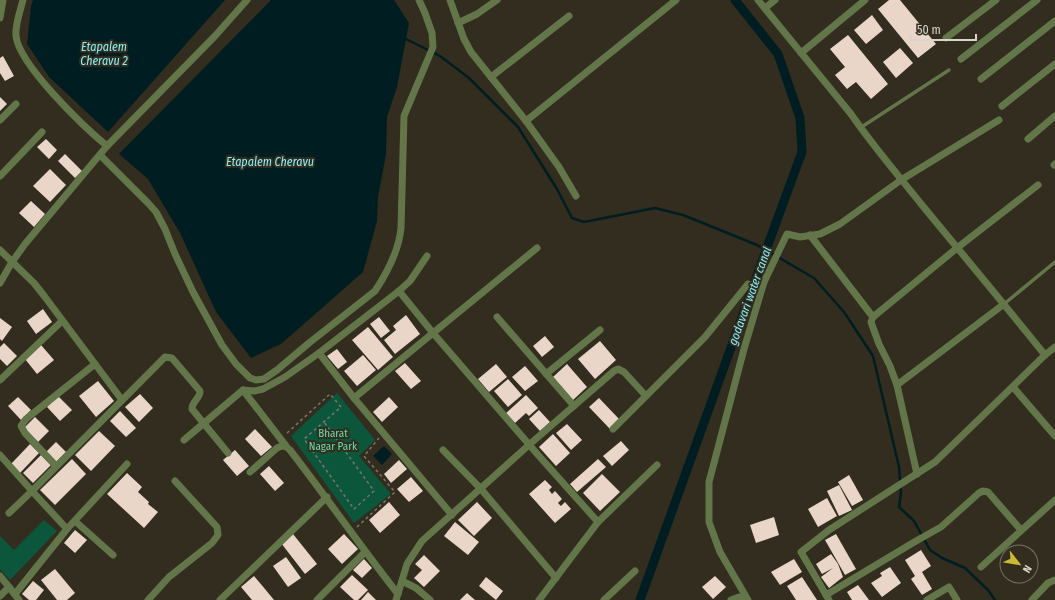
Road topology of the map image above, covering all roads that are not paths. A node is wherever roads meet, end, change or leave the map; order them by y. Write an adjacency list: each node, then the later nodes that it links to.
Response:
1 (3, 0): 16 (street)
2 (23, 0): 35 (street)
3 (247, 0): 35 (street)
4 (419, 0): 36 (street)
5 (450, 0): 18 (street)
6 (497, 0): 18 (street)
7 (676, 0): 31 (street)
8 (758, 0): 14 (street)
9 (775, 0): 14 (street)
10 (865, 0): 20 (street)
11 (996, 0): 13 (street)
12 (1037, 0): 21 (street)
13 (987, 3): 19 (street)
14 (765, 8): 20 (street)
15 (569, 16): 24 (street)
16 (0, 18)
17 (1055, 21): 25 (street)
18 (458, 23): 24 (street)
19 (946, 38)
20 (801, 53): 32 (street)
21 (961, 59)
22 (1055, 64): 27 (street)
23 (949, 70): 32 (lane)
24 (491, 77): 31 (street)
25 (981, 79)
26 (16, 104): 29 (street)
27 (1002, 106)
28 (1055, 116): 34 (street)
29 (0, 120)
30 (999, 120): 38 (street)
31 (526, 121): 40 (street)
32 (858, 125): 38 (street)
33 (42, 132): 37 (street)
34 (1028, 139)
35 (108, 146): 36 (street)
36 (100, 155): 46 (street)
37 (0, 176)
38 (901, 180): 41 (street); 43 (street)
39 (1038, 185): 43 (street)
40 (576, 196)
41 (810, 235): 48 (street); 53 (street)
42 (537, 248): 56 (street)
43 (957, 248): 51 (street); 53 (street)
44 (0, 250): 46 (street)
45 (427, 256): 50 (street)
46 (12, 262): 49 (street); 54 (street)
47 (1055, 262): 51 (lane)
48 (764, 282): 66 (street); 116 (street)
49 (0, 283)
50 (399, 292): 56 (street); 58 (street)
51 (1004, 304): 59 (street); 63 (street)
52 (497, 317): 61 (street)
53 (872, 317): 63 (street)
54 (62, 321): 60 (street); 62 (street)
55 (600, 330): 61 (street)
56 (433, 333): 67 (street); 74 (street)
57 (1055, 347): 59 (street)
58 (319, 353): 65 (street); 67 (street)
59 (1045, 355): 64 (street)
60 (95, 364): 68 (street); 81 (street)
61 (546, 374): 69 (street)
62 (0, 380)
63 (897, 385): 83 (street)
64 (1013, 387): 72 (street); 83 (street)
65 (243, 390): 70 (street); 75 (street)
66 (646, 396): 69 (street); 71 (street)
67 (354, 398): 90 (street)
68 (122, 400): 70 (street); 81 (street)
69 (574, 406): 74 (street)
70 (203, 423): 73 (street); 77 (street)
71 (613, 430)
72 (1055, 436)
73 (184, 440)
74 (530, 444): 85 (street); 92 (street)
75 (286, 446): 82 (street); 87 (street)
76 (443, 450): 85 (street)
77 (228, 453)
78 (0, 455): 86 (street)
79 (127, 464): 91 (street)
80 (657, 465): 92 (street)
81 (56, 466): 86 (street)
82 (250, 472)
83 (917, 474): 107 (street)
84 (174, 481): 108 (street)
85 (481, 489): 90 (street); 100 (street)
86 (32, 491): 89 (street); 93 (street)
87 (326, 497): 95 (street); 109 (street)
88 (1055, 500): 94 (street)
89 (9, 513)
90 (452, 514): 102 (street)
91 (75, 521): 93 (street); 96 (street)
92 (598, 522): 100 (street)
93 (67, 529): 105 (street)
94 (1021, 530): 97 (street); 107 (street)
95 (365, 552): 106 (street); 110 (street)
96 (113, 555)
97 (981, 567)
98 (635, 571): 113 (street)
99 (0, 576): 103 (street)
100 (556, 578): 112 (street)
101 (1055, 580): 119 (street)
102 (402, 581): 106 (street); 111 (street)
103 (10, 587): 104 (street); 105 (street)
104 (0, 596)
105 (17, 597)
106 (397, 597)
107 (828, 597)
108 (148, 600)
109 (220, 600)
110 (318, 600)
111 (430, 600)
112 (539, 600)
113 (604, 600)
114 (731, 600): 115 (street)
115 (741, 600)
116 (748, 600)
117 (927, 600): 118 (street)
118 (957, 600)
119 (1032, 600)

